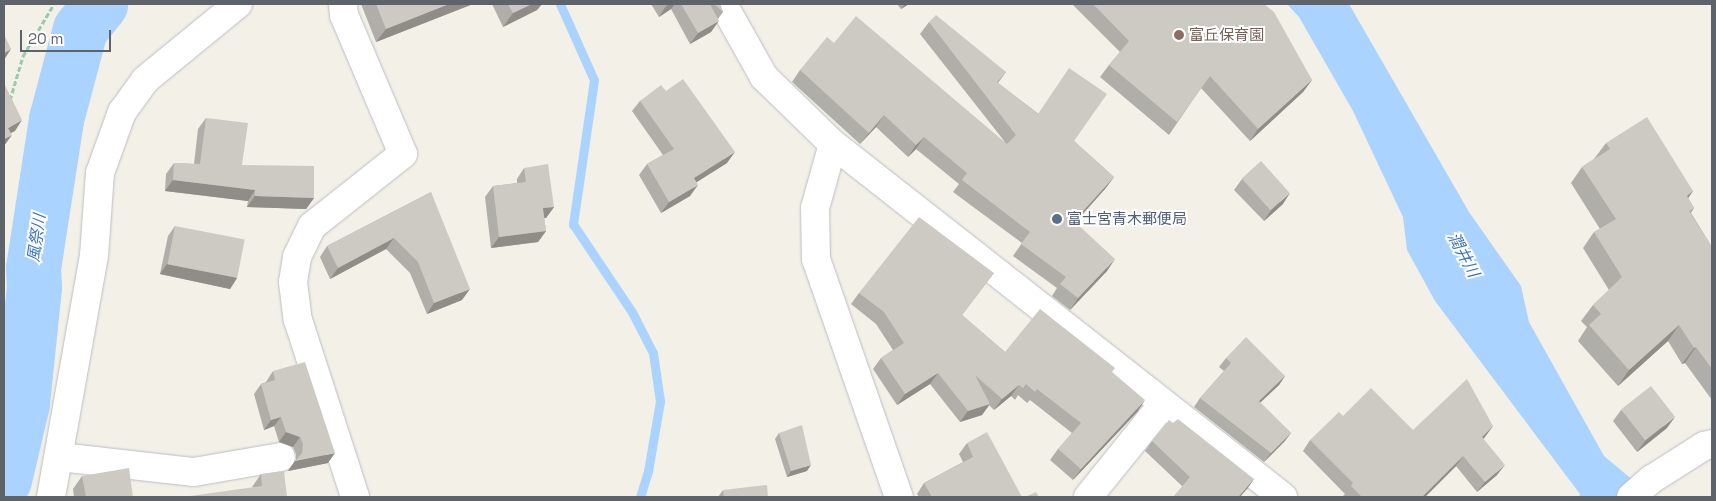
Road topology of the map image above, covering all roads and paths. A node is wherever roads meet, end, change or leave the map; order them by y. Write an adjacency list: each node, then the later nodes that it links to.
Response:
1 (54, 4): 5 (path)
2 (238, 4): 9 (street)
3 (343, 4): 13 (street)
4 (723, 4): 6 (street)
5 (9, 103)
6 (833, 144): 7 (street); 11 (street)
7 (1164, 404): 14 (street); 15 (street)
8 (1712, 444): 16 (street)
9 (60, 456): 10 (street); 12 (street)
10 (281, 457)
11 (890, 493)
12 (51, 497)
13 (355, 497)
14 (1088, 497)
15 (1282, 497)
16 (1631, 497)

